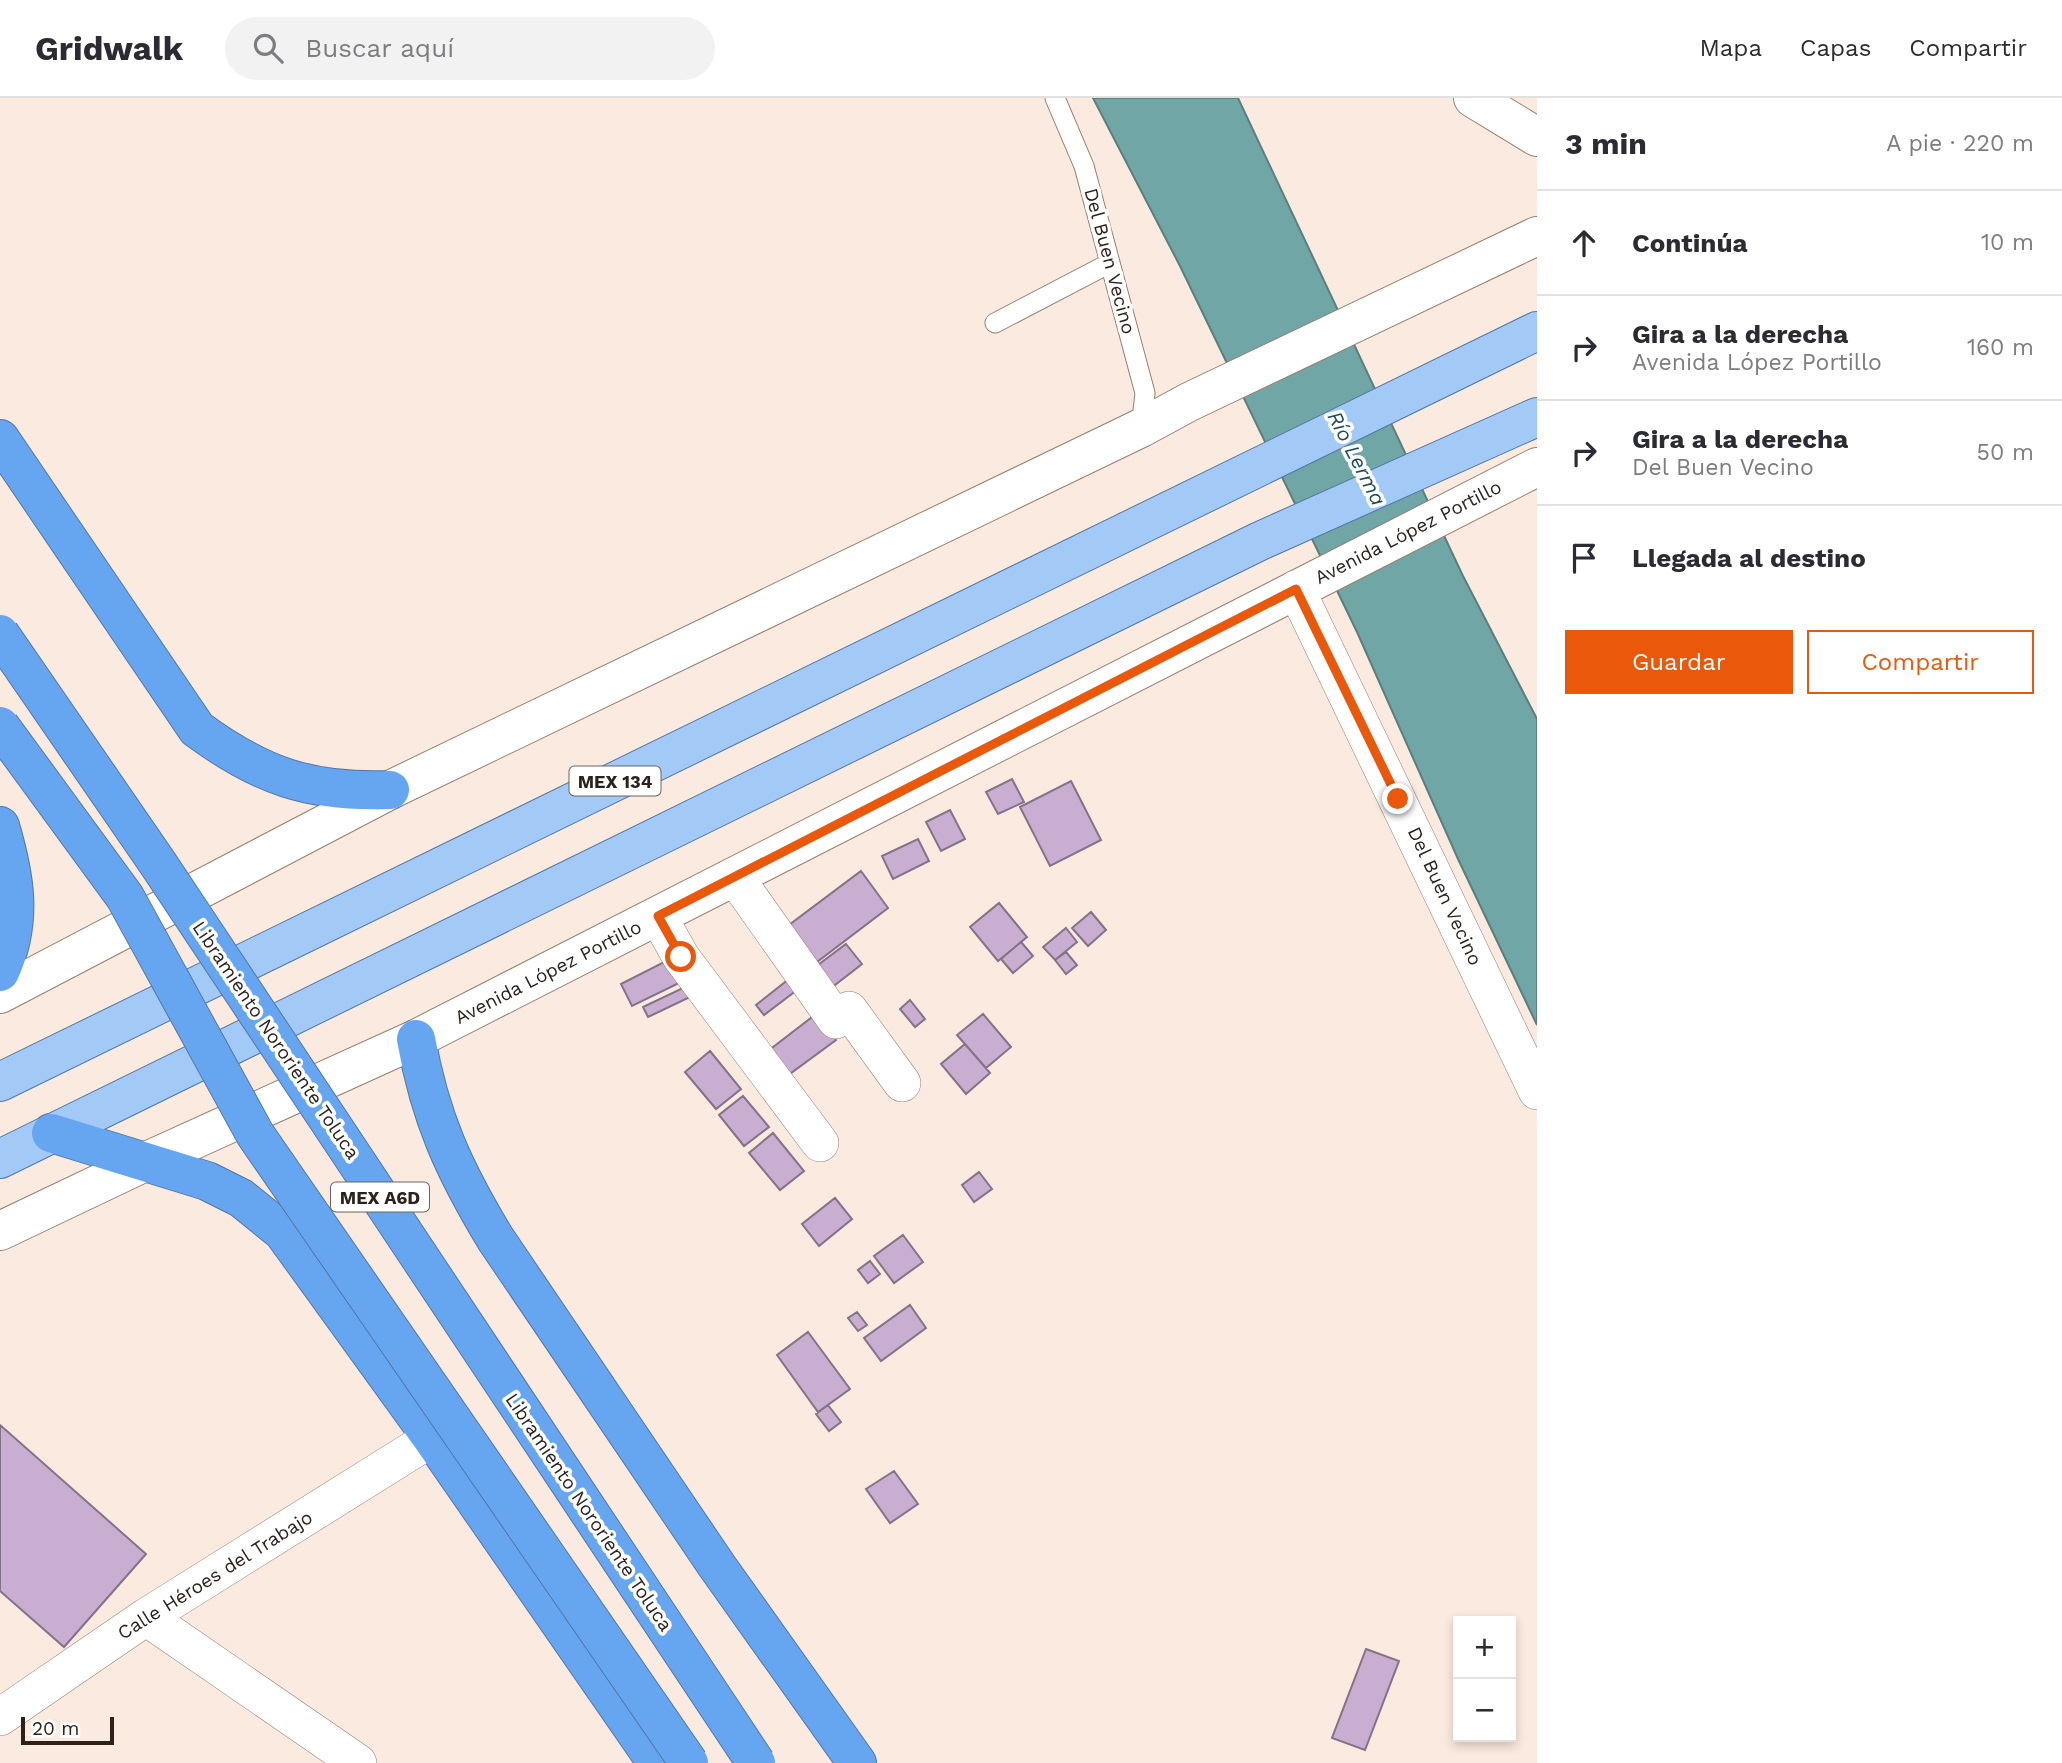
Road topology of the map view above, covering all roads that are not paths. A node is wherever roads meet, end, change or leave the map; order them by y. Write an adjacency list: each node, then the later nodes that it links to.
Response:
1 (1055, 98): 5 (lane, Del Buen Vecino)
2 (1473, 98): 3 (street)
3 (1537, 137)
4 (1537, 236): 9 (street)
5 (1110, 263): 6 (lane); 9 (lane, Del Buen Vecino)
6 (995, 323)
7 (1537, 331): 22 (main road, MEX 134)
8 (1537, 417): 25 (main road)
9 (1141, 428): 15 (street)
10 (0, 439): 15 (highway)
11 (1537, 467): 12 (street, Avenida López Portillo)
12 (1296, 589): 17 (street, Avenida López Portillo); 24 (street, Del Buen Vecino)
13 (0, 634): 36 (highway, Libramiento Nororiente Toluca / MEX A6D, bridge)
14 (0, 726): 35 (highway, MEX A6D, bridge)
15 (390, 790): 20 (street)
16 (0, 826): 19 (highway)
17 (735, 877): 18 (street, Avenida López Portillo); 23 (street)
18 (658, 916): 21 (street, Avenida López Portillo); 26 (street)
19 (0, 972)
20 (0, 993)
21 (416, 1040): 28 (street, Avenida López Portillo); 37 (highway)
22 (0, 1082)
23 (902, 1083)
24 (1537, 1091)
25 (51, 1133): 27 (main road); 28 (highway)
26 (820, 1143)
27 (0, 1158)
28 (147, 1161): 29 (street, Avenida López Portillo); 30 (highway)
29 (0, 1231)
30 (432, 1438): 31 (street, Calle Héroes del Trabajo); 34 (highway)
31 (146, 1617): 32 (street, Calle Héroes del Trabajo); 33 (street)
32 (0, 1717)
33 (358, 1763)
34 (657, 1763)
35 (689, 1763)
36 (756, 1763)
37 (857, 1763)

